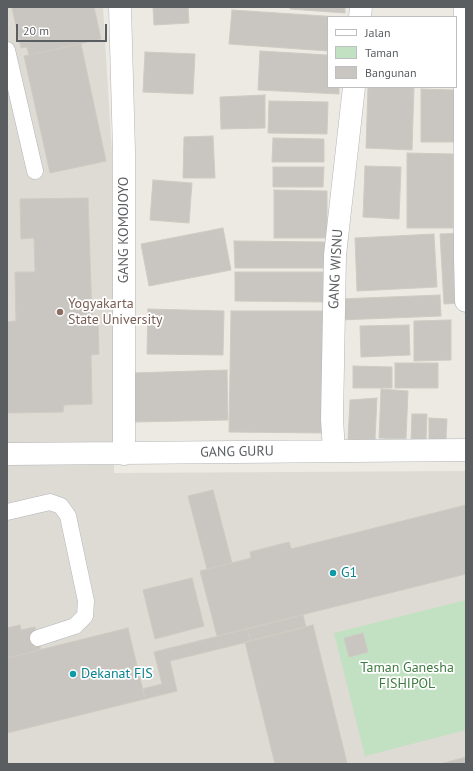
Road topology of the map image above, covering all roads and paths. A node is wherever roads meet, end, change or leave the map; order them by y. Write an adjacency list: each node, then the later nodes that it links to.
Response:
1 (120, 7): 11 (street, GANG KOMOJOYO)
2 (466, 7): 6 (street)
3 (7, 50): 5 (lane)
4 (354, 88): 9 (street, GANG WISNU)
5 (35, 171)
6 (465, 257): 7 (street)
7 (466, 301)
8 (466, 450): 9 (street, GANG GURU)
9 (334, 451): 11 (street, GANG GURU)
10 (7, 454): 11 (street, GANG GURU)
11 (124, 454)
12 (7, 512): 13 (lane)
13 (38, 638)

